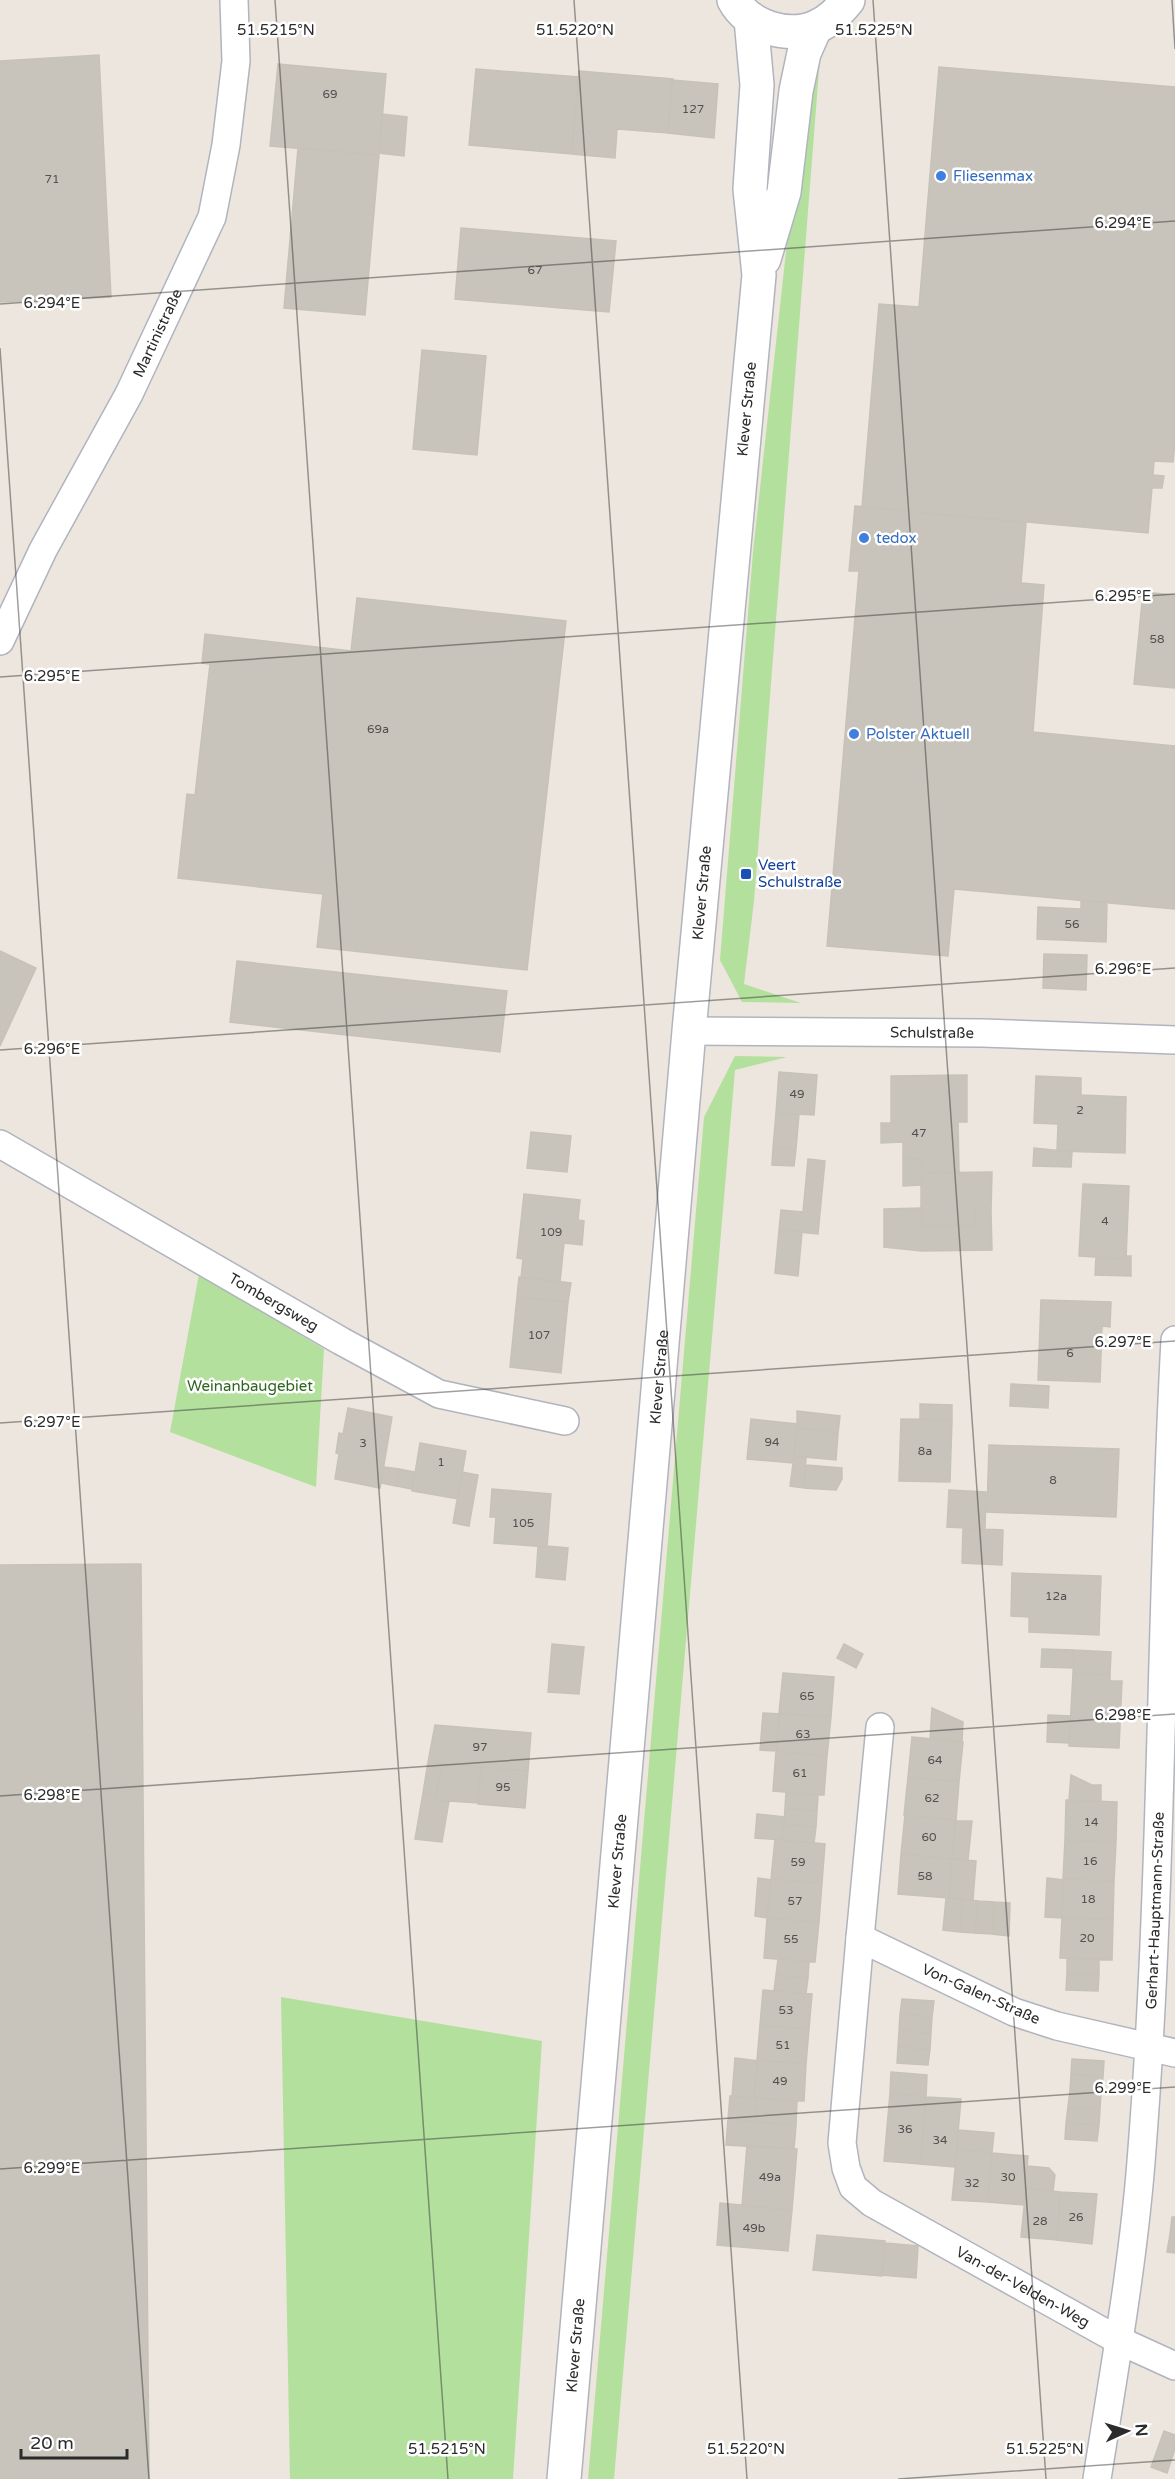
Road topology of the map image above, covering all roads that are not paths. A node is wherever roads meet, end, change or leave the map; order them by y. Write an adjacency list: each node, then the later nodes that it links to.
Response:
1 (234, 0): 6 (street, Martinistraße)
2 (848, 0): 4 (main road)
3 (743, 10): 4 (main road); 5 (main road, Klever Straße)
4 (815, 28): 5 (main road, Klever Straße)
5 (759, 275): 7 (main road, Klever Straße)
6 (0, 641)
7 (689, 1031): 8 (street, Schulstraße); 19 (main road, Klever Straße)
8 (1175, 1040)
9 (0, 1144): 11 (street, Tombergsweg)
10 (1175, 1340): 12 (street, Gerhart-Hauptmann-Straße)
11 (565, 1421)
12 (1172, 1491): 15 (street, Gerhart-Hauptmann-Straße)
13 (880, 1727): 14 (street)
14 (860, 1938): 15 (street, Von-Galen-Straße); 17 (street, Van-der-Velden-Weg)
15 (1149, 2046): 16 (street, Von-Galen-Straße); 17 (street, Gerhart-Hauptmann-Straße)
16 (1175, 2053)
17 (1118, 2340): 18 (street, Van-der-Velden-Weg); 20 (street, Gerhart-Hauptmann-Straße)
18 (1175, 2366)
19 (564, 2479)
20 (1097, 2479)

